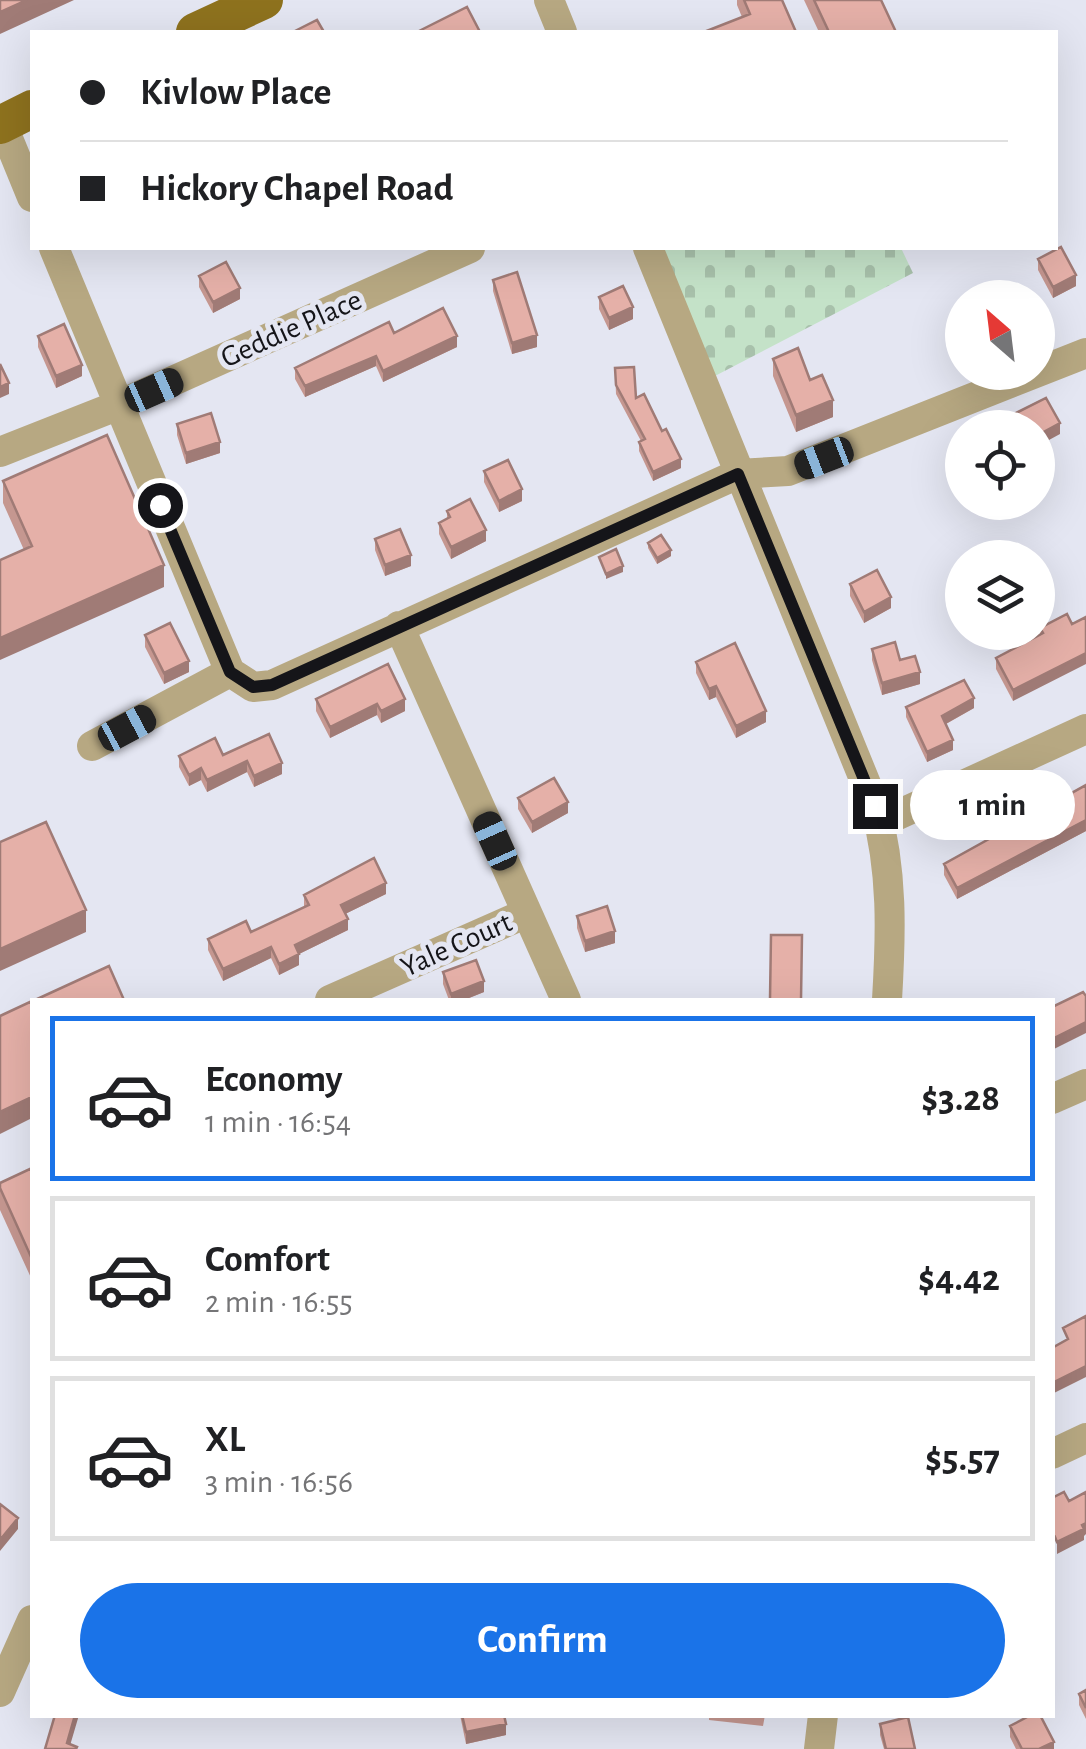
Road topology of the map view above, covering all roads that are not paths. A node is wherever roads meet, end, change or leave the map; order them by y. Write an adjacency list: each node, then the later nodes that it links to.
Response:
1 (264, 0): 3 (main road)
2 (549, 0): 4 (street)
3 (199, 30)
4 (561, 30)
5 (12, 119): 6 (street)
6 (30, 189)
7 (55, 250): 11 (street)
8 (466, 250): 11 (street, Geddie Place)
9 (649, 250): 13 (street)
10 (1086, 352): 13 (street)
11 (119, 406): 12 (street, Geddie Place); 15 (street)
12 (0, 452)
13 (738, 474): 14 (street); 18 (street)
14 (399, 626): 15 (street); 19 (street)
15 (230, 672): 17 (street)
16 (1086, 729): 18 (street)
17 (92, 746)
18 (880, 823): 22 (street)
19 (527, 913): 20 (street, Yale Court); 21 (street)
20 (335, 998)
21 (565, 998)
22 (887, 998)
23 (1086, 1084): 24 (street)
24 (1055, 1098)
25 (1086, 1438): 26 (street)
26 (1055, 1453)
27 (30, 1624): 28 (street)
28 (0, 1692)
29 (823, 1718): 30 (street)
30 (819, 1749)

